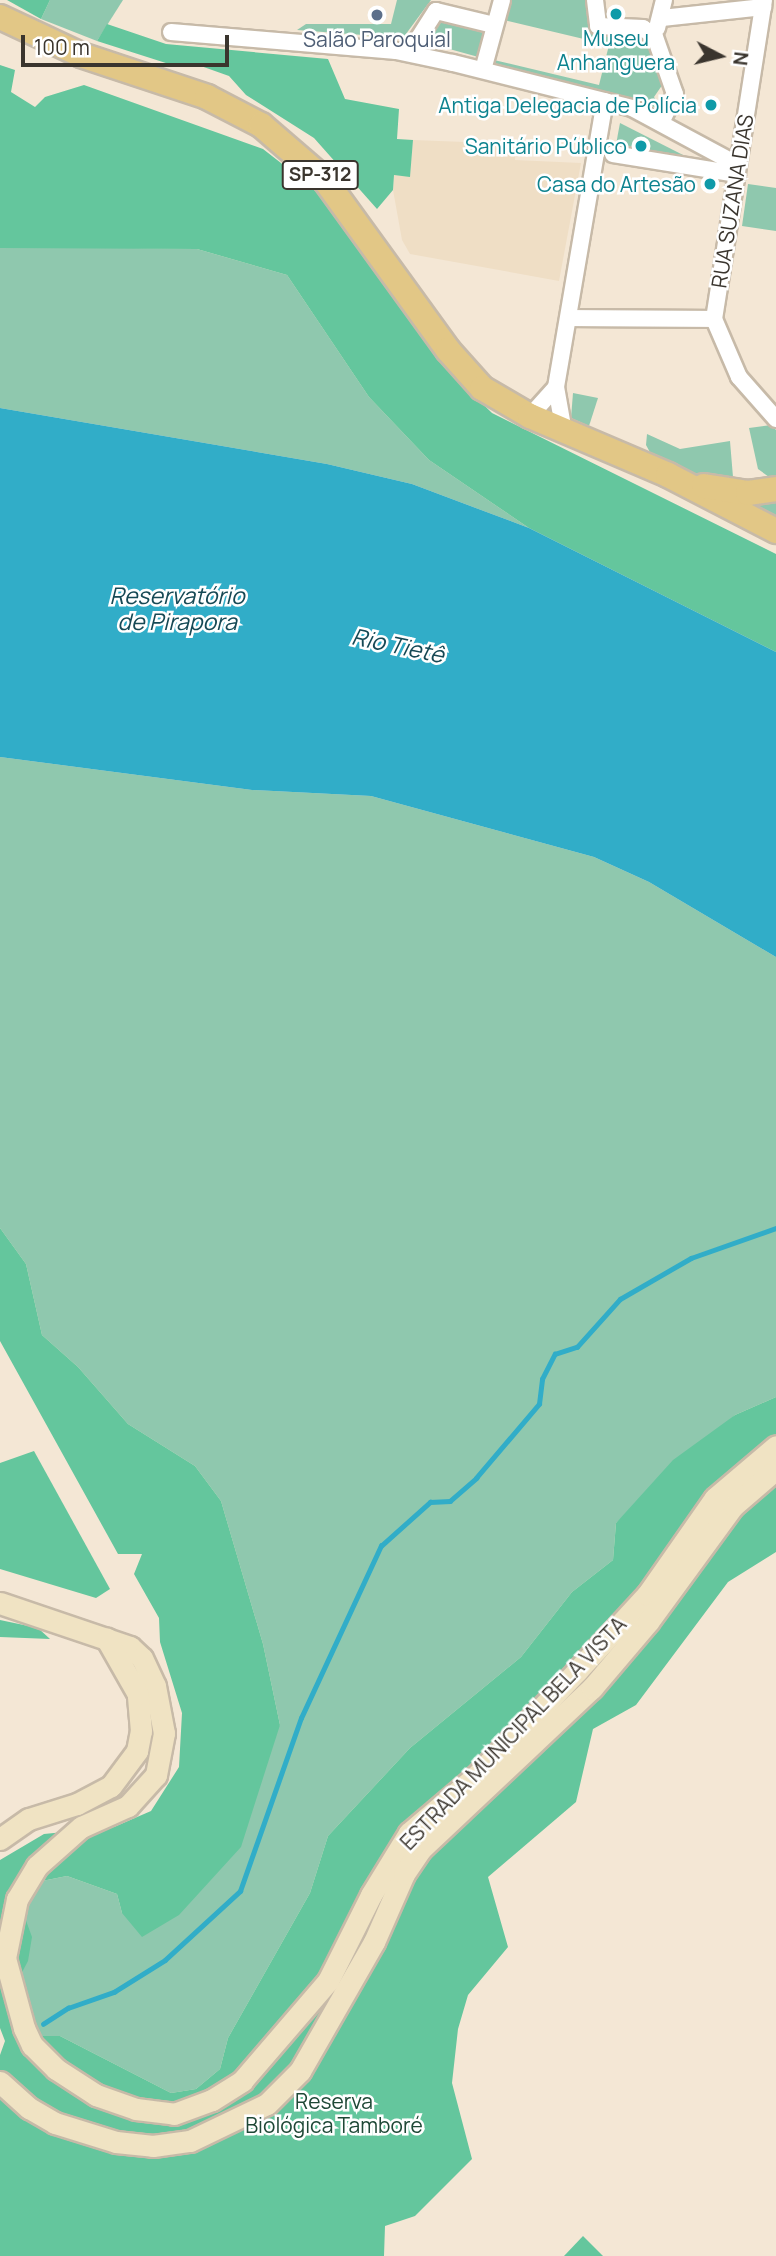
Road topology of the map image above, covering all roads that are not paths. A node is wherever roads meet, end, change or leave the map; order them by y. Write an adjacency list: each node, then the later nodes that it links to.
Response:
1 (502, 0): 7 (street)
2 (595, 0): 9 (street)
3 (664, 0): 6 (street)
4 (764, 3): 6 (street); 15 (street, RUA SUZANA DIAS)
5 (0, 17): 19 (main road, SP-312)
6 (662, 18): 9 (street)
7 (494, 25): 10 (street); 11 (street)
8 (171, 32): 10 (street)
9 (653, 34): 13 (street)
10 (409, 53): 11 (street)
11 (483, 70): 12 (street)
12 (605, 101): 13 (street); 16 (street)
13 (661, 123): 15 (street)
14 (613, 154): 15 (street)
15 (738, 169): 17 (street, RUA SUZANA DIAS)
16 (571, 318): 17 (street); 18 (street)
17 (714, 319): 20 (street)
18 (555, 387): 19 (street); 21 (street)
19 (530, 416): 21 (main road, SP-312)
20 (776, 419)
21 (564, 432): 22 (main road, SP-312)
22 (668, 475): 23 (main road, SP-312); 24 (main road, SP-312)
23 (776, 489)
24 (776, 531)
25 (776, 1446): 31 (main road, ESTRADA MUNICIPAL BELA VISTA)
26 (776, 1469): 32 (main road, ESTRADA MUNICIPAL BELA VISTA)
27 (0, 1602): 28 (main road, ESTRADA MUNICIPAL BELA VISTA)
28 (106, 1638): 29 (main road); 30 (main road, ESTRADA MUNICIPAL BELA VISTA)
29 (0, 1839)
30 (3, 1933): 31 (main road, ESTRADA MUNICIPAL BELA VISTA)
31 (3, 1983)
32 (0, 2082)

